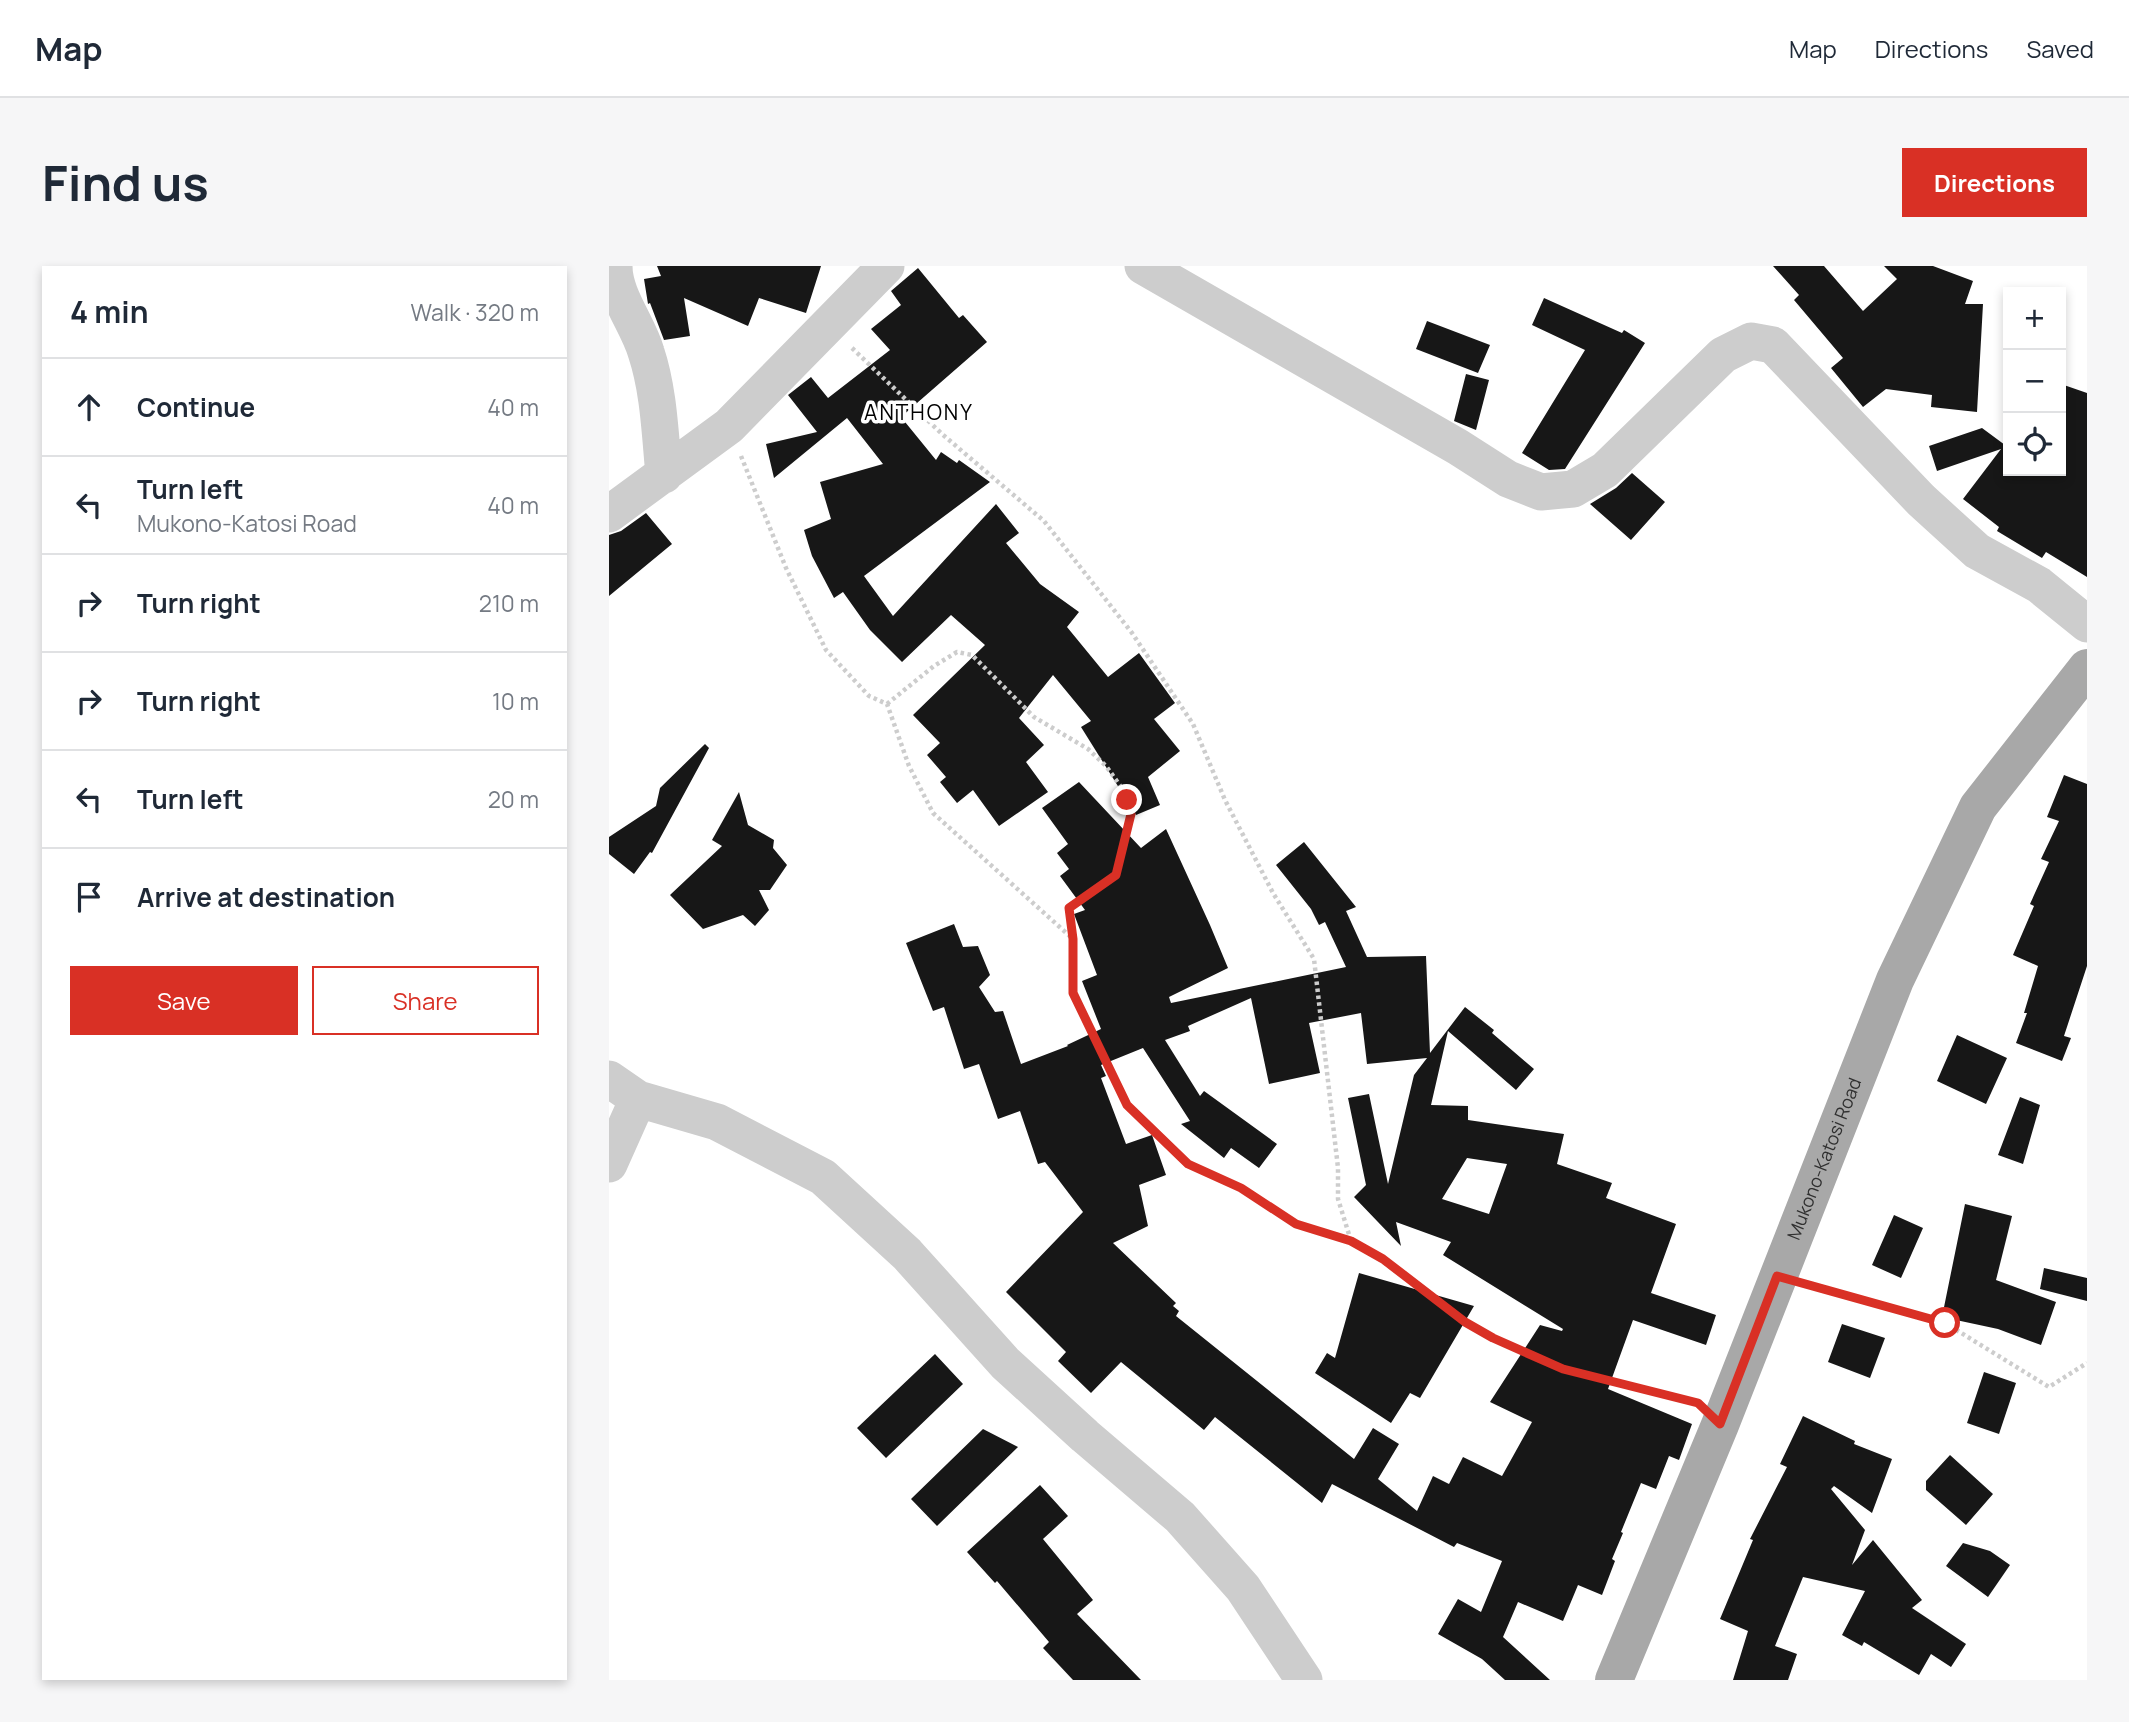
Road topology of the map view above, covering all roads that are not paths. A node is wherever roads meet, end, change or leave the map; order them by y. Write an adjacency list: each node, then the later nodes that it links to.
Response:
1 (614, 266): 4 (street)
2 (886, 266): 4 (street)
3 (1143, 266): 6 (street)
4 (664, 475): 5 (street)
5 (609, 514)
6 (2087, 624)
7 (2087, 668): 11 (main road, Mukono-Katosi Road)
8 (623, 1089): 9 (street); 10 (street)
9 (609, 1164)
10 (1304, 1680)
11 (1614, 1680)

